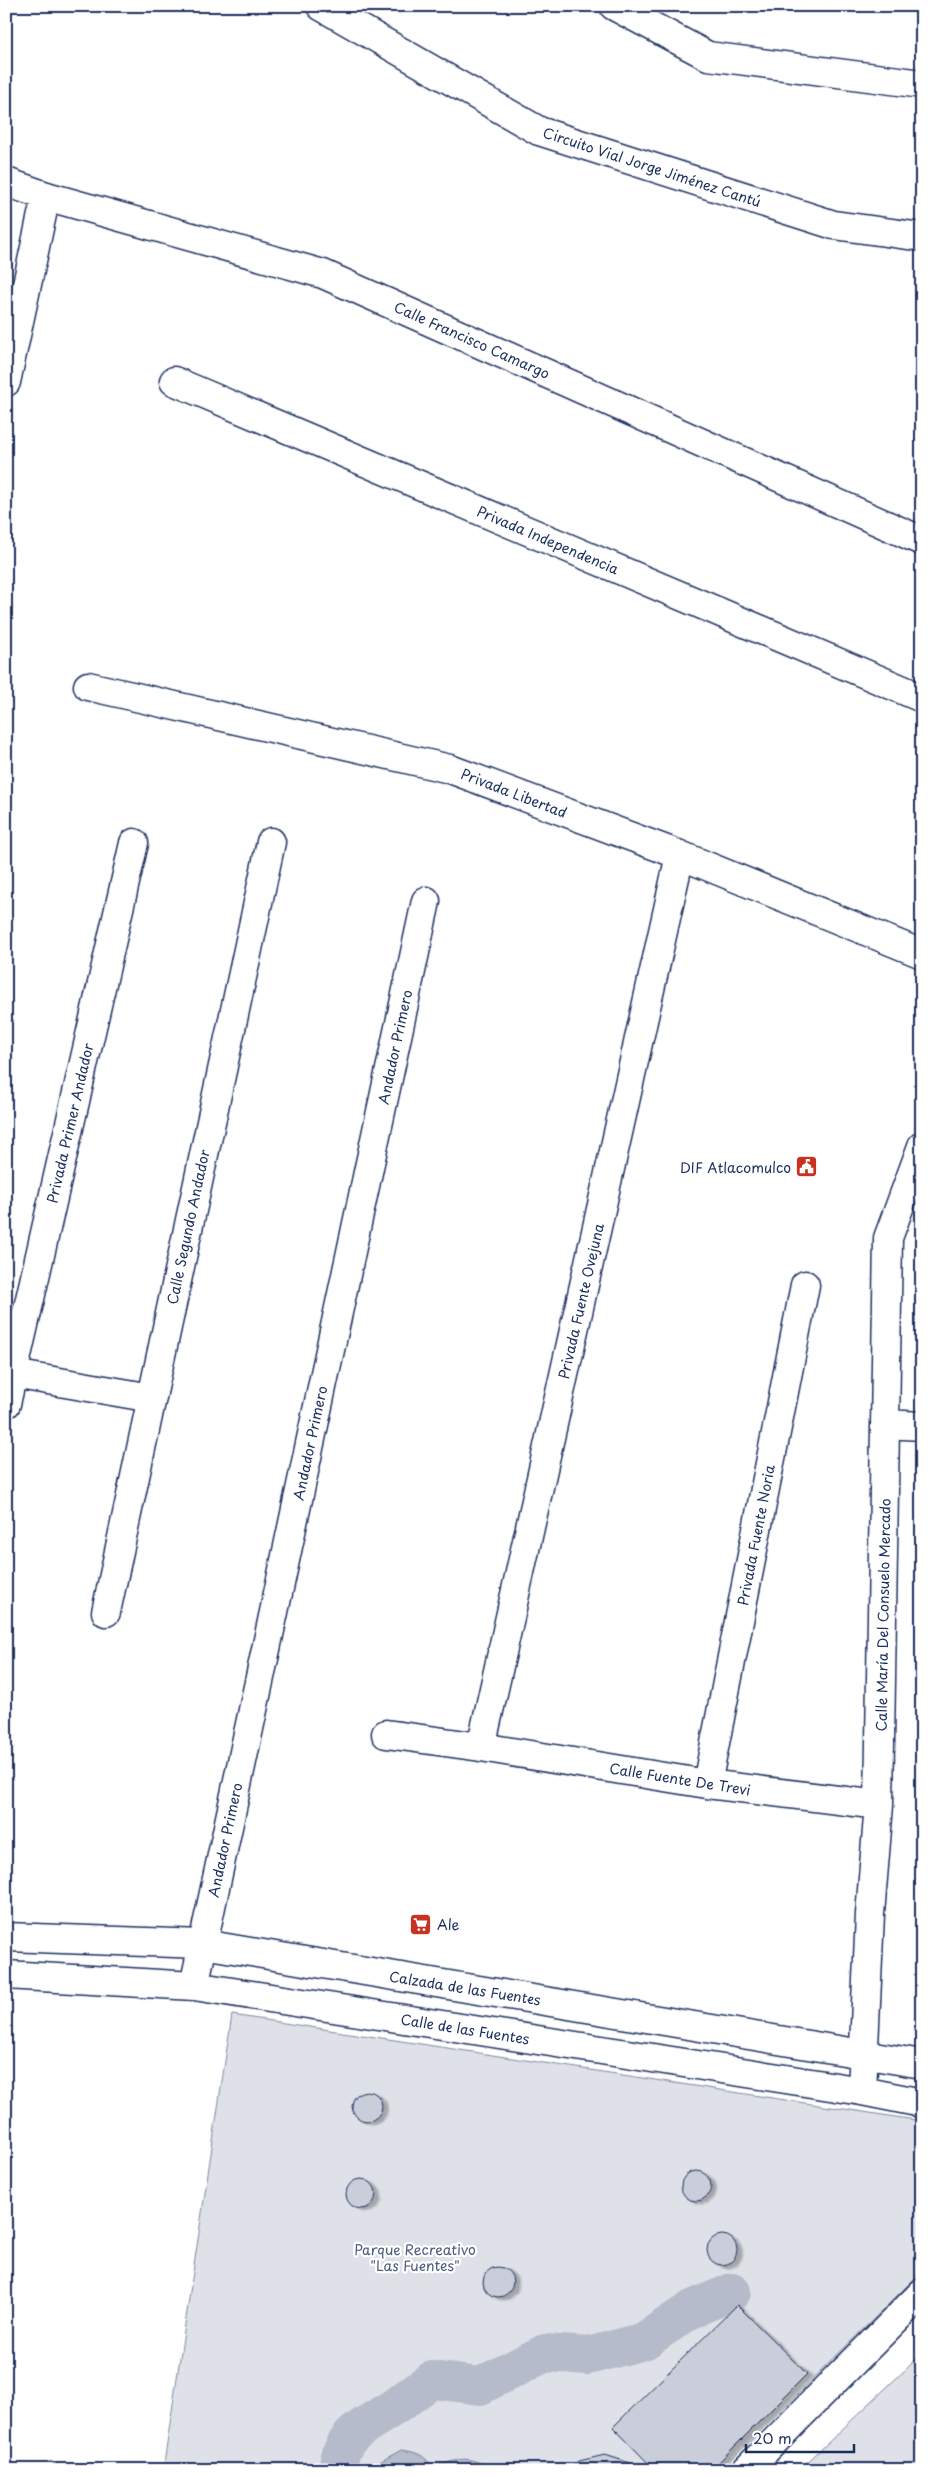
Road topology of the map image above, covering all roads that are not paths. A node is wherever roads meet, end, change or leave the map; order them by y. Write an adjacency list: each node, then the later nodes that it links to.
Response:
1 (321, 6): 6 (street, Circuito Vial Jorge Jiménez Cantú)
2 (614, 6): 3 (street)
3 (922, 84)
4 (6, 182): 5 (street, Calle Francisco Camargo)
5 (46, 196): 8 (street); 9 (street, Calle Francisco Camargo)
6 (922, 238)
7 (174, 381): 11 (street, Privada Independencia)
8 (6, 382)
9 (922, 541)
10 (88, 686): 14 (street, Privada Libertad)
11 (922, 698)
12 (271, 842): 20 (street, Calle Segundo Andador)
13 (134, 843): 19 (street, Privada Primer Andador)
14 (680, 855): 16 (street, Privada Libertad); 26 (street, Privada Fuente Ovejuna)
15 (426, 901): 30 (street, Andador Primero)
16 (922, 954)
17 (922, 1146): 22 (street, Calle María Del Consuelo Mercado)
18 (805, 1285): 27 (street, Privada Fuente Noria)
19 (13, 1374): 20 (street); 21 (street, Privada Primer Andador)
20 (152, 1398): 24 (street, Calle Segundo Andador)
21 (6, 1404)
22 (886, 1424): 23 (street); 28 (street, Calle María Del Consuelo Mercado)
23 (922, 1426)
24 (106, 1612)
25 (386, 1734): 26 (street, Calle Fuente De Trevi)
26 (481, 1747): 27 (street, Calle Fuente De Trevi)
27 (706, 1784): 28 (street, Calle Fuente De Trevi)
28 (879, 1805): 33 (street, Calle María Del Consuelo Mercado)
29 (6, 1937): 30 (street, Calzada de las Fuentes)
30 (203, 1944): 32 (street, Andador Primero); 33 (street, Calzada de las Fuentes)
31 (6, 1975): 32 (street, Calle de las Fuentes)
32 (194, 1986): 35 (street, Calle de las Fuentes)
33 (865, 2055): 34 (street, Calzada de las Fuentes); 35 (street, Calle María Del Consuelo Mercado)
34 (922, 2064)
35 (862, 2090): 36 (street, Calle de las Fuentes)
36 (922, 2102)
37 (922, 2293): 38 (street)
38 (746, 2470)

